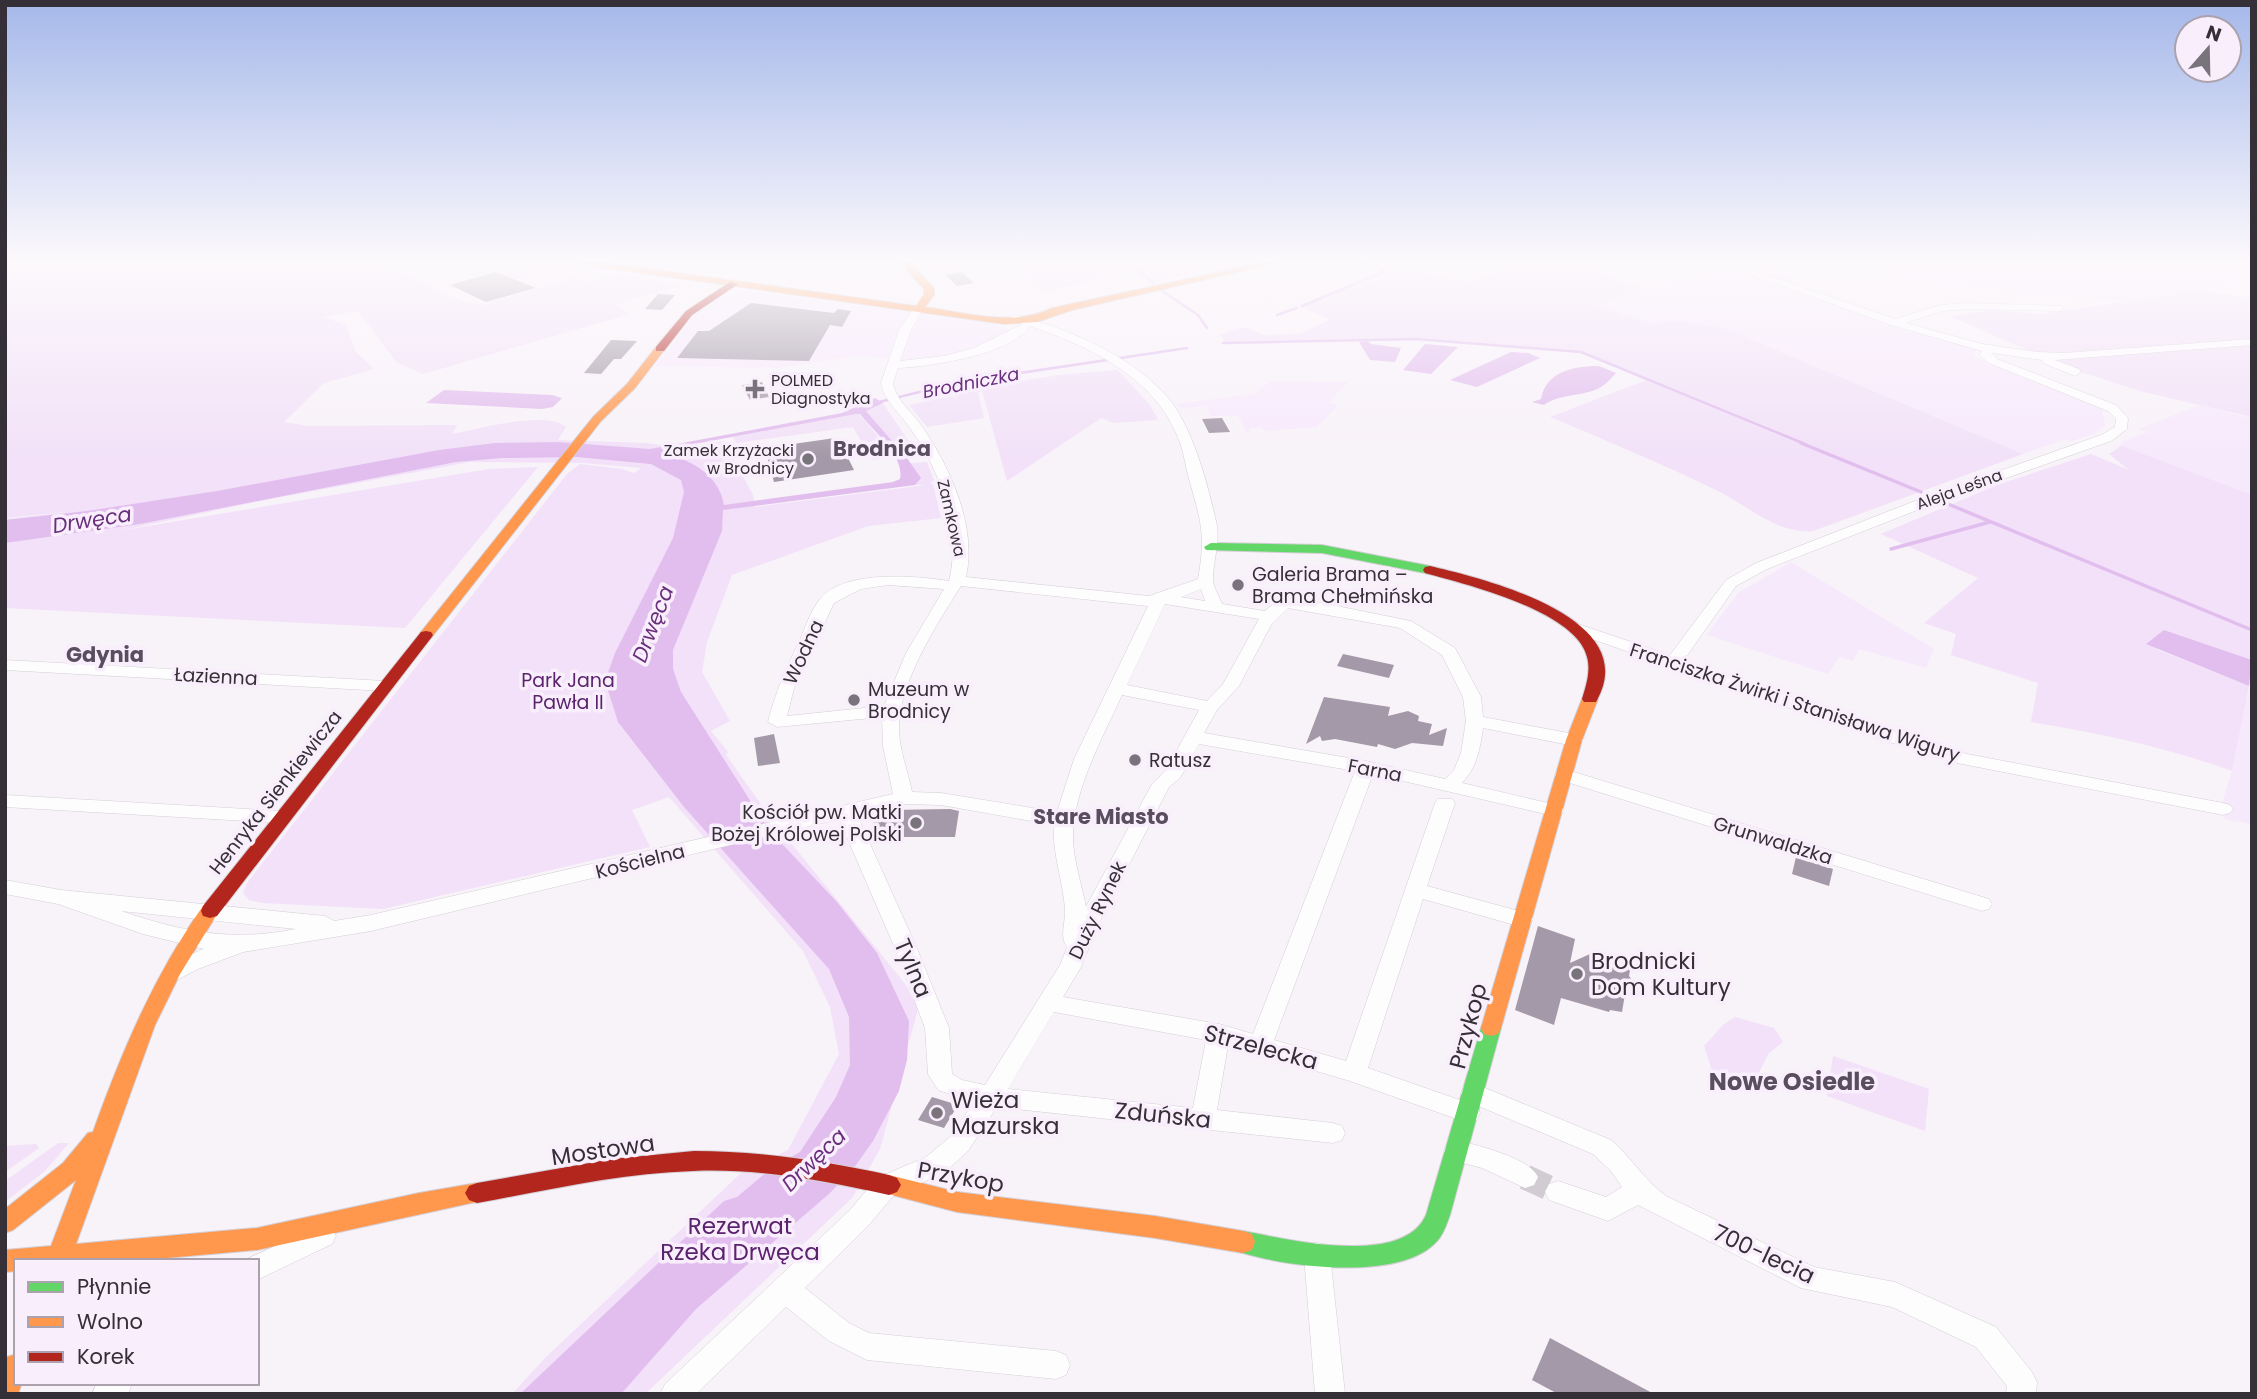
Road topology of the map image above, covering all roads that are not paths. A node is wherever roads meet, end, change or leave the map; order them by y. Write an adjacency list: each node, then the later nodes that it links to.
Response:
1 (672, 327): 22 (street, Henryka Sienkiewicza)
2 (907, 327): 11 (street, Zamkowa)
3 (1021, 327): 11 (street)
4 (1043, 327): 8 (street)
5 (1043, 327): 8 (street)
6 (1911, 327): 9 (street)
7 (2252, 342): 10 (street)
8 (1078, 343): 13 (street)
9 (1990, 348): 10 (street); 20 (street, Aleja Leśna)
10 (2041, 357): 12 (street)
11 (893, 365): 15 (street, Zamkowa)
12 (2076, 372)
13 (1211, 547): 14 (street); 19 (street, Przykop)
14 (1205, 581): 16 (street); 17 (street)
15 (955, 583): 16 (street); 25 (street, Zamkowa); 25 (street, Wodna)
16 (1159, 599): 17 (street); 23 (street, Duży Rynek)
17 (1215, 605): 18 (street)
18 (1268, 616): 24 (street, Duży Rynek); 26 (street)
19 (1575, 628): 20 (street, Franciszka Żwirki i Stanisława Wigury); 28 (street, Przykop)
20 (1673, 663): 34 (street, Franciszka Żwirki i Stanisława Wigury)
21 (5, 665): 22 (street, Łazienna)
22 (385, 686): 37 (street, Henryka Sienkiewicza)
23 (1115, 688): 24 (street); 38 (street, Duży Rynek)
24 (1210, 707): 27 (street, Duży Rynek)
25 (891, 711): 32 (street)
26 (1475, 721): 28 (street); 31 (street)
27 (1194, 737): 29 (street, Farna); 48 (street, Duży Rynek)
28 (1574, 740): 30 (street, Przykop)
29 (1366, 767): 31 (street, Farna); 52 (street)
30 (1564, 775): 35 (street, Przykop); 42 (street, Grunwaldzka)
31 (1448, 794): 35 (street, Farna); 40 (street)
32 (903, 798): 36 (street, Kościelna); 38 (street, Kościelna)
33 (5, 801): 37 (street)
34 (2223, 809)
35 (1554, 810): 44 (street, Przykop)
36 (846, 811): 45 (street, Kościelna); 54 (street, Tylna)
37 (281, 817): 43 (street, Henryka Sienkiewicza)
38 (1064, 820): 48 (street, Duży Rynek)
39 (5, 887): 41 (street)
40 (1417, 890): 44 (street); 53 (street)
41 (61, 897): 43 (street, Kościelna); 46 (street, Kościelna)
42 (1982, 904)
43 (209, 913): 45 (street, Kościelna); 46 (street, Henryka Sienkiewicza)
44 (1522, 919): 55 (street, Przykop)
45 (340, 926): 47 (street, Kościelna)
46 (191, 938): 47 (street, Kościelna); 49 (street, Henryka Sienkiewicza)
47 (240, 944): 49 (street)
48 (1070, 967): 50 (street)
49 (167, 978): 57 (street, Henryka Sienkiewicza)
50 (1049, 1003): 51 (street, Strzelecka); 54 (street)
51 (1219, 1033): 52 (street, Strzelecka); 56 (street)
52 (1261, 1044): 53 (street, Strzelecka)
53 (1354, 1073): 55 (street, Strzelecka)
54 (993, 1097): 56 (street, Zduńska); 60 (street)
55 (1471, 1103): 59 (street, Przykop); 64 (street, 700-lecia)
56 (1203, 1119): 58 (street, Zduńska)
57 (107, 1125): 68 (street); 71 (street, Henryka Sienkiewicza)
58 (1333, 1133)
59 (1457, 1150): 62 (street); 70 (street, Przykop)
60 (937, 1163): 63 (street); 66 (street)
61 (848, 1177): 63 (street, Przykop); 67 (street, Mostowa)
62 (1525, 1177)
63 (886, 1186): 66 (street, Przykop); 73 (street)
64 (1639, 1191): 65 (street); 79 (street, 700-lecia)
65 (1558, 1192)
66 (938, 1198): 70 (street, Przykop)
67 (367, 1217): 69 (street, Mostowa); 72 (street)
68 (5, 1223)
69 (224, 1251): 71 (street, Mostowa)
70 (1317, 1255): 78 (street)
71 (57, 1258)
72 (259, 1267)
73 (783, 1288): 74 (street); 77 (street)
74 (1056, 1365)
75 (14, 1371): 76 (street)
76 (5, 1394)
77 (675, 1394)
78 (1330, 1394)
79 (2021, 1394)

